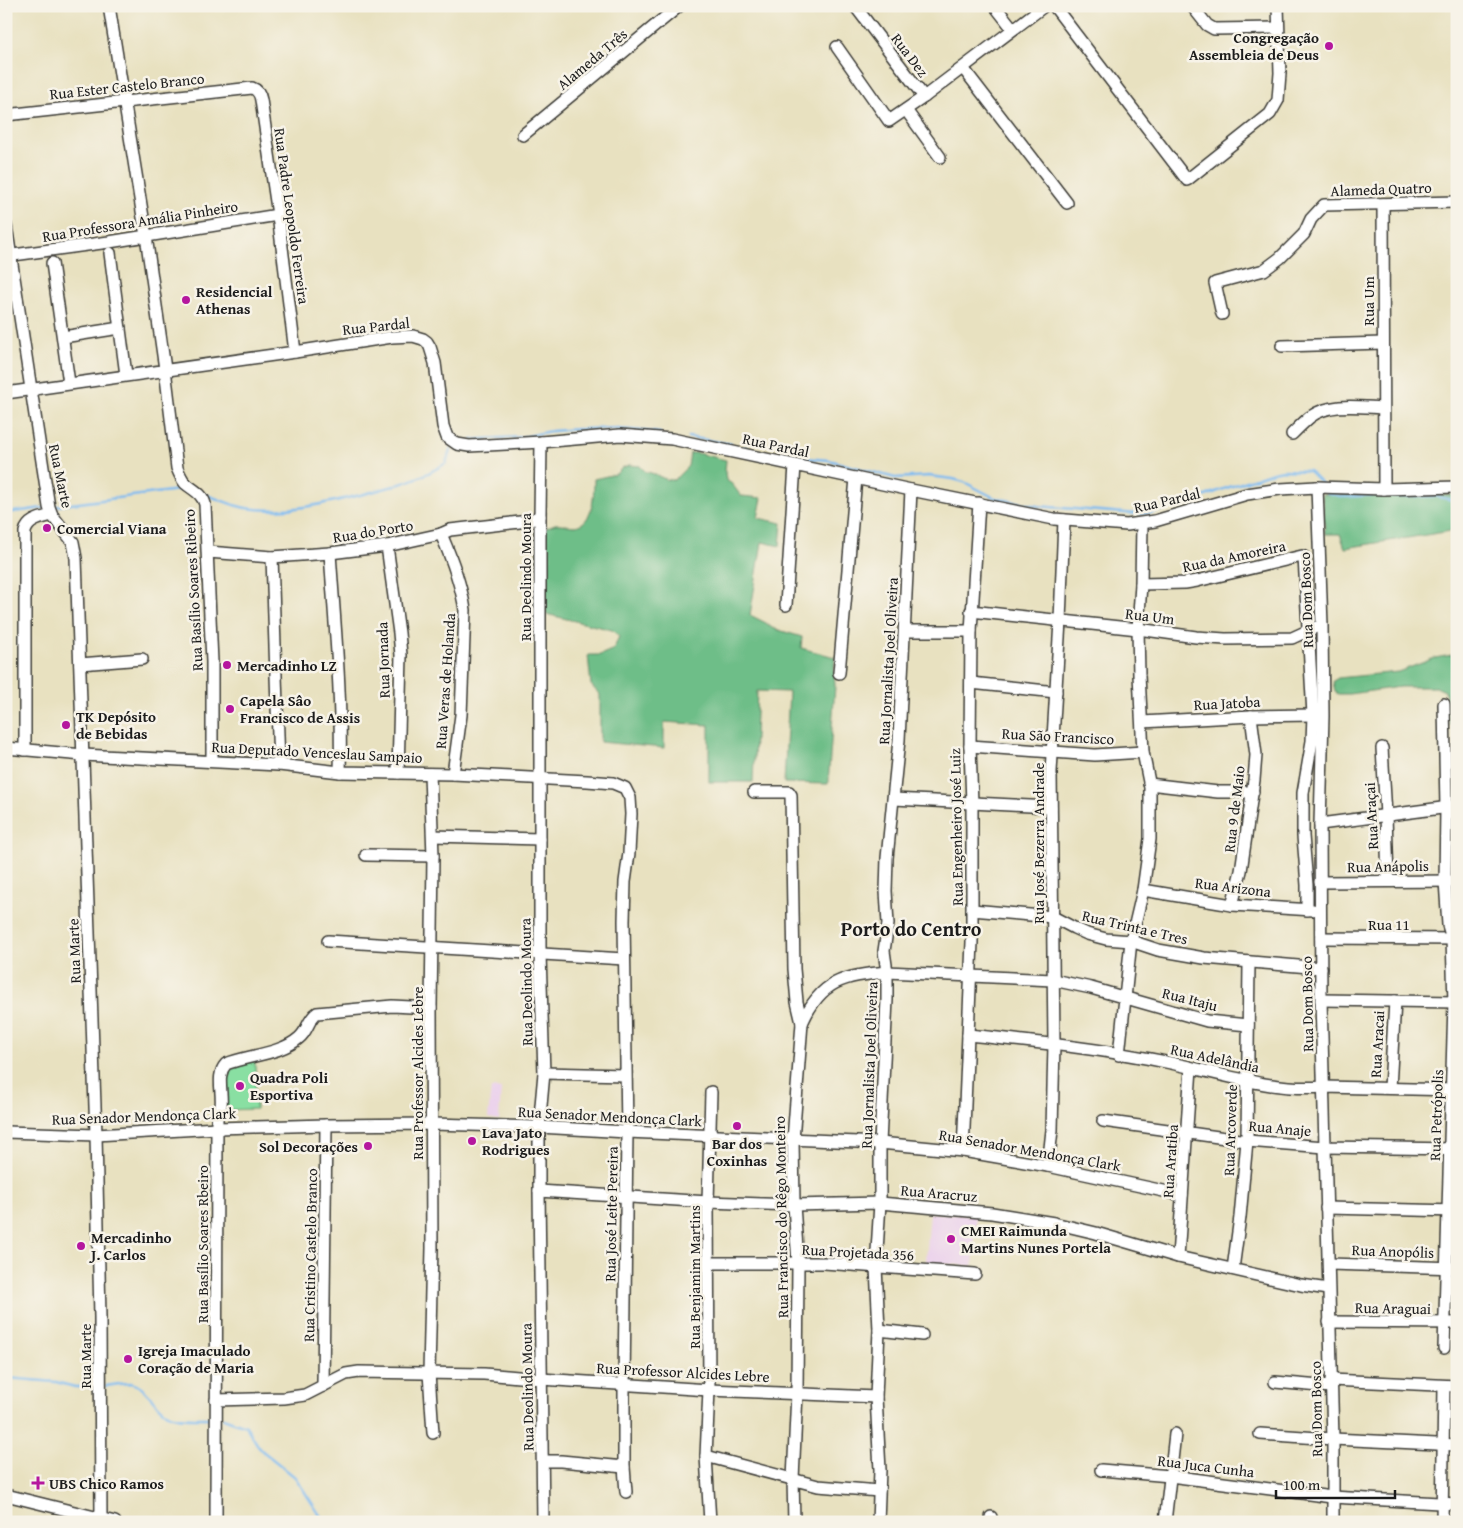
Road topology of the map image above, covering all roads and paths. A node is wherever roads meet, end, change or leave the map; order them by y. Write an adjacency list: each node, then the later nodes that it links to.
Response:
1 (108, 6): 15 (street)
2 (679, 6): 18 (street, Alameda Três)
3 (855, 6): 14 (street, Rua Dez)
4 (995, 6): 10 (street)
5 (1044, 6): 10 (street)
6 (1054, 6): 9 (street)
7 (1192, 6): 9 (street)
8 (1278, 6): 9 (street)
9 (1278, 28)
10 (1013, 29): 12 (street)
11 (837, 47): 16 (street)
12 (962, 68): 14 (street); 21 (street)
13 (252, 88): 15 (street, Rua Ester Castelo Branco); 23 (street, Rua Padre Leopoldo Ferreira)
14 (924, 97): 16 (street)
15 (124, 102): 17 (street, Rua Ester Castelo Branco); 25 (street)
16 (906, 110): 19 (street)
17 (6, 115)
18 (523, 135)
19 (940, 157)
20 (1457, 202): 22 (street, Alameda Quatro)
21 (1067, 203)
22 (1383, 204): 29 (street, Alameda Quatro); 32 (street, Rua Um)
23 (278, 215): 25 (street, Rua Professora Amália Pinheiro); 34 (street, Rua Padre Leopoldo Ferreira)
24 (6, 225): 27 (street, Rua Marte)
25 (146, 236): 27 (street, Rua Professora Amália Pinheiro); 35 (street)
26 (110, 253): 30 (street)
27 (9, 256): 38 (street, Rua Marte)
28 (52, 263): 31 (street)
29 (1222, 314)
30 (120, 328): 31 (street); 36 (street)
31 (63, 337): 37 (street)
32 (1383, 343): 33 (street); 40 (street, Rua Um)
33 (1282, 346)
34 (295, 352): 35 (street, Rua Pardal); 42 (street, Rua Pardal)
35 (165, 370): 36 (street, Rua Pardal); 56 (street, Rua Basílio Soares Ribeiro)
36 (126, 375): 37 (street, Rua Pardal)
37 (69, 383): 38 (street, Rua Pardal)
38 (31, 390): 39 (street, Rua Pardal); 50 (street, Rua Marte)
39 (6, 393)
40 (1383, 408): 41 (street); 47 (street, Rua Um)
41 (1292, 434)
42 (541, 442): 43 (street, Rua Pardal); 51 (street, Rua Deolindo Moura)
43 (795, 465): 44 (street, Rua Pardal); 60 (street)
44 (856, 478): 48 (street, Rua Pardal); 70 (street)
45 (1457, 486): 47 (street, Rua Pardal)
46 (1317, 487): 47 (street, Rua Pardal); 53 (street, Rua Pardal); 63 (street, Rua Dom Bosco)
47 (1384, 488)
48 (911, 490): 49 (street, Rua Pardal); 66 (street, Rua Jornalista Joel Oliveira)
49 (979, 503): 52 (street, Rua Pardal); 61 (street, Rua Engenheiro José Luiz)
50 (52, 515): 69 (street, Rua Marte); 80 (street)
51 (540, 516): 54 (street, Rua do Porto); 90 (street, Rua Deolindo Moura)
52 (1064, 520): 53 (street, Rua Pardal); 62 (street, Rua José Bezerra Andrade)
53 (1142, 524): 59 (street)
54 (441, 534): 55 (street, Rua do Porto); 89 (street, Rua Veras de Holanda)
55 (387, 546): 57 (street, Rua do Porto); 87 (street, Rua Jornada)
56 (208, 552): 58 (street, Rua do Porto); 84 (street, Rua Basílio Soares Ribeiro)
57 (330, 554): 58 (street, Rua do Porto); 86 (street)
58 (272, 557): 85 (street)
59 (1141, 584): 64 (street, Rua da Amoreira); 65 (street)
60 (786, 605)
61 (972, 612): 62 (street, Rua Um); 67 (street, Rua Engenheiro José Luiz)
62 (1060, 621): 65 (street, Rua Um); 72 (street, Rua José Bezerra Andrade)
63 (1322, 625): 64 (street, Rua Um); 96 (street, Rua Dom Bosco)
64 (1309, 629): 65 (street, Rua Um); 74 (street)
65 (1138, 630): 76 (street)
66 (905, 631): 67 (street); 97 (street, Rua Jornalista Joel Oliveira)
67 (970, 631): 71 (street, Rua Engenheiro José Luiz)
68 (142, 660): 69 (street)
69 (80, 664): 83 (street, Rua Marte)
70 (839, 672)
71 (970, 683): 72 (street); 77 (street, Rua Engenheiro José Luiz)
72 (1056, 692): 81 (street, Rua José Bezerra Andrade)
73 (1444, 704): 100 (street, Rua Petrópolis)
74 (1313, 715): 75 (street, Rua Jatoba); 95 (street)
75 (1251, 716): 76 (street, Rua Jatoba); 94 (street, Rua 9 de Maio)
76 (1142, 722): 82 (street)
77 (970, 746): 81 (street, Rua São Francisco); 98 (street, Rua Engenheiro José Luiz)
78 (6, 748): 80 (street, Rua Deputado Venceslau Sampaio)
79 (1382, 748): 101 (street, Rua Araçai)
80 (26, 750): 83 (street, Rua Deputado Venceslau Sampaio)
81 (1053, 751): 82 (street, Rua São Francisco); 99 (street, Rua José Bezerra Andrade)
82 (1143, 752): 91 (street)
83 (83, 755): 84 (street, Rua Deputado Venceslau Sampaio); 154 (street, Rua Marte)
84 (212, 761): 85 (street, Rua Deputado Venceslau Sampaio)
85 (279, 765): 86 (street, Rua Deputado Venceslau Sampaio)
86 (340, 772): 87 (street, Rua Deputado Venceslau Sampaio)
87 (398, 773): 88 (street, Rua Deputado Venceslau Sampaio)
88 (430, 774): 89 (street, Rua Deputado Venceslau Sampaio); 103 (street, Rua Professor Alcides Lebre)
89 (453, 774): 90 (street, Rua Deputado Venceslau Sampaio)
90 (540, 780): 92 (street, Rua Deputado Venceslau Sampaio); 104 (street, Rua Deolindo Moura)
91 (1149, 784): 94 (street); 110 (street)
92 (625, 788): 122 (street, Rua José Leite Pereira)
93 (754, 792): 133 (street, Rua Francisco do Rêgo Monteiro)
94 (1253, 792): 111 (street, Rua 9 de Maio)
95 (1303, 793): 96 (street); 113 (street)
96 (1320, 793): 102 (street, Rua Dom Bosco)
97 (894, 799): 98 (street); 125 (street, Rua Jornalista Joel Oliveira)
98 (972, 804): 99 (street); 112 (street, Rua Engenheiro José Luiz)
99 (1050, 807): 115 (street, Rua José Bezerra Andrade)
100 (1452, 807): 101 (street); 107 (street, Rua Petrópolis)
101 (1386, 815): 102 (street); 109 (street, Rua Araçai)
102 (1320, 824): 108 (street, Rua Dom Bosco)
103 (432, 836): 104 (street); 106 (street, Rua Professor Alcides Lebre)
104 (540, 839): 121 (street, Rua Deolindo Moura)
105 (366, 855): 106 (street)
106 (433, 856): 120 (street, Rua Professor Alcides Lebre)
107 (1451, 881): 109 (street, Rua Anápolis); 117 (street, Rua Petrópolis)
108 (1320, 882): 109 (street, Rua Anápolis); 114 (street, Rua Dom Bosco)
109 (1388, 882)
110 (1143, 890): 111 (street, Rua Arizona); 119 (street)
111 (1232, 905): 113 (street, Rua Arizona)
112 (972, 910): 115 (street, Rua Trinta e Tres); 126 (street, Rua Engenheiro José Luiz)
113 (1307, 910): 114 (street, Rua Arizona)
114 (1320, 910): 116 (street, Rua Dom Bosco)
115 (1053, 917): 119 (street, Rua Trinta e Tres); 127 (street, Rua José Bezerra Andrade)
116 (1321, 938): 117 (street, Rua 11); 124 (street, Rua Dom Bosco)
117 (1454, 939): 131 (street, Rua Petrópolis)
118 (328, 941): 120 (street)
119 (1131, 941): 123 (street, Rua Trinta e Tres); 128 (street)
120 (433, 948): 121 (street); 132 (street, Rua Professor Alcides Lebre)
121 (540, 955): 122 (street); 139 (street, Rua Deolindo Moura)
122 (624, 959): 140 (street, Rua José Leite Pereira)
123 (1249, 962): 124 (street); 134 (street, Rua Arcoverde)
124 (1321, 968): 129 (street, Rua Dom Bosco)
125 (887, 972): 126 (street); 133 (street); 158 (street, Rua Jornalista Joel Oliveira)
126 (970, 975): 127 (street); 135 (street, Rua Engenheiro José Luiz)
127 (1053, 980): 128 (street); 136 (street, Rua José Bezerra Andrade)
128 (1125, 998): 134 (street, Rua Itaju); 137 (street)
129 (1321, 1000): 130 (street); 142 (street, Rua Dom Bosco)
130 (1395, 1001): 131 (street); 143 (street, Rua Aracai)
131 (1455, 1002): 144 (street, Rua Petrópolis)
132 (432, 1008): 147 (street, Rua Basílio Soares Rbeiro); 148 (street, Rua Professor Alcides Lebre)
133 (802, 1023): 156 (street, Rua Francisco do Rêgo Monteiro)
134 (1248, 1025): 141 (street, Rua Arcoverde)
135 (968, 1036): 136 (street, Rua Adelândia); 161 (street, Rua Engenheiro José Luiz)
136 (1054, 1044): 137 (street, Rua Adelândia); 162 (street, Rua José Bezerra Andrade)
137 (1119, 1055): 138 (street, Rua Adelândia)
138 (1191, 1068): 141 (street, Rua Adelândia); 153 (street, Rua Aratiba)
139 (544, 1073): 140 (street); 150 (street, Rua Deolindo Moura)
140 (625, 1076): 152 (street, Rua José Leite Pereira)
141 (1247, 1082): 142 (street, Rua Adelândia); 157 (street, Rua Arcoverde)
142 (1323, 1087): 143 (street, Rua Adelândia); 159 (street, Rua Dom Bosco)
143 (1390, 1088): 144 (street, Rua Adelândia)
144 (1454, 1090): 160 (street, Rua Petrópolis)
145 (711, 1092): 155 (street, Rua Benjamim Martins)
146 (1103, 1121): 153 (street, Rua Anaje)
147 (217, 1122): 149 (street, Rua Senador Mendonça Clark); 154 (street, Rua Senador Mendonça Clark); 196 (street, Rua Basílio Soares Rbeiro)
148 (432, 1124): 149 (street, Rua Senador Mendonça Clark); 150 (street, Rua Senador Mendonça Clark); 185 (street, Rua Professor Alcides Lebre)
149 (326, 1125): 190 (street, Rua Cristino Castelo Branco)
150 (539, 1127): 152 (street, Rua Senador Mendonça Clark); 163 (street, Rua Deolindo Moura)
151 (6, 1132): 154 (street, Rua Senador Mendonça Clark)
152 (627, 1132): 155 (street, Rua Senador Mendonça Clark); 165 (street, Rua José Leite Pereira)
153 (1186, 1132): 157 (street, Rua Anaje); 164 (street, Rua Aratiba)
154 (96, 1135): 215 (street, Rua Marte)
155 (711, 1136): 156 (street, Rua Senador Mendonça Clark); 166 (street, Rua Benjamim Martins)
156 (793, 1140): 158 (street, Rua Senador Mendonça Clark); 168 (street, Rua Francisco do Rêgo Monteiro)
157 (1246, 1141): 159 (street, Rua Anaje); 177 (street, Rua Arcoverde)
158 (880, 1143): 161 (street, Rua Senador Mendonça Clark); 167 (street, Rua Jornalista Joel Oliveira)
159 (1325, 1147): 160 (street, Rua Anaje); 169 (street, Rua Dom Bosco)
160 (1453, 1149): 170 (street, Rua Petrópolis)
161 (963, 1151): 162 (street, Rua Senador Mendonça Clark)
162 (1048, 1166): 164 (street, Rua Senador Mendonça Clark)
163 (539, 1191): 165 (street, Rua Aracruz); 186 (street, Rua Deolindo Moura)
164 (1182, 1195): 171 (street, Rua Aratiba)
165 (626, 1197): 166 (street, Rua Aracruz); 189 (street, Rua José Leite Pereira)
166 (708, 1202): 168 (street, Rua Aracruz); 172 (street, Rua Benjamim Martins)
167 (880, 1203): 168 (street, Rua Aracruz); 171 (street, Rua Aracruz); 175 (street, Rua Jornalista Joel Oliveira)
168 (794, 1205): 173 (street, Rua Francisco do Rêgo Monteiro)
169 (1326, 1208): 170 (street); 174 (street, Rua Dom Bosco)
170 (1452, 1211): 176 (street, Rua Petrópolis)
171 (1178, 1257): 177 (street, Rua Aracruz)
172 (708, 1263): 173 (street, Rua Projetada 356); 193 (street, Rua Benjamim Martins)
173 (798, 1264): 175 (street, Rua Projetada 356); 194 (street, Rua Francisco do Rêgo Monteiro)
174 (1329, 1264): 176 (street, Rua Anopólis); 179 (street, Rua Dom Bosco)
175 (876, 1267): 178 (street, Rua Projetada 356); 182 (street, Rua Jornalista Joel Oliveira)
176 (1452, 1268): 181 (street, Rua Petrópolis)
177 (1234, 1269): 179 (street, Rua Aracruz)
178 (975, 1274)
179 (1328, 1290): 180 (street, Rua Dom Bosco)
180 (1329, 1322): 181 (street, Rua Araguai); 188 (street, Rua Dom Bosco)
181 (1451, 1323): 184 (street, Rua Petrópolis)
182 (879, 1330): 183 (street); 195 (street, Rua Jornalista Joel Oliveira)
183 (922, 1335)
184 (1444, 1348)
185 (429, 1373): 186 (street, Rua Professor Alcides Lebre); 190 (street, Rua Professor Alcides Lebre); 197 (street, Rua Professor Alcides Lebre)
186 (541, 1379): 189 (street, Rua Professor Alcides Lebre); 204 (street, Rua Deolindo Moura)
187 (1275, 1382): 188 (street)
188 (1331, 1384): 191 (street); 200 (street, Rua Dom Bosco)
189 (624, 1385): 193 (street, Rua Professor Alcides Lebre); 205 (street, Rua José Leite Pereira)
190 (323, 1386): 196 (street, Rua Professor Alcides Lebre)
191 (1444, 1386): 192 (street); 201 (street)
192 (1457, 1386)
193 (709, 1390): 194 (street, Rua Professor Alcides Lebre); 203 (street, Rua Benjamim Martins)
194 (797, 1393): 195 (street, Rua Professor Alcides Lebre); 208 (street, Rua Francisco do Rêgo Monteiro)
195 (876, 1397): 209 (street, Rua Jornalista Joel Oliveira)
196 (216, 1400): 217 (street, Rua Basílio Soares Rbeiro)
197 (433, 1433)
198 (1175, 1434): 207 (street)
199 (1260, 1434): 200 (street)
200 (1333, 1439): 201 (street); 212 (street, Rua Dom Bosco)
201 (1444, 1444): 202 (street); 213 (street)
202 (1457, 1445)
203 (706, 1456): 208 (street); 219 (street, Rua Benjamim Martins)
204 (542, 1461): 205 (street); 218 (street, Rua Deolindo Moura)
205 (624, 1466): 210 (street, Rua José Leite Pereira)
206 (1101, 1470): 207 (street, Rua Juca Cunha)
207 (1170, 1476): 212 (street, Rua Juca Cunha); 222 (street)
208 (793, 1480): 209 (street); 220 (street, Rua Francisco do Rêgo Monteiro)
209 (879, 1491): 221 (street, Rua Jornalista Joel Oliveira)
210 (626, 1492)
211 (6, 1495): 215 (street)
212 (1332, 1497): 213 (street, Rua Juca Cunha); 223 (street, Rua Dom Bosco)
213 (1442, 1503): 214 (street, Rua Juca Cunha); 224 (street)
214 (1457, 1504)
215 (101, 1520): 216 (street)
216 (115, 1522)
217 (216, 1522)
218 (543, 1522)
219 (710, 1522)
220 (794, 1522)
221 (878, 1522)
222 (1165, 1522)
223 (1333, 1522)
224 (1442, 1522)

